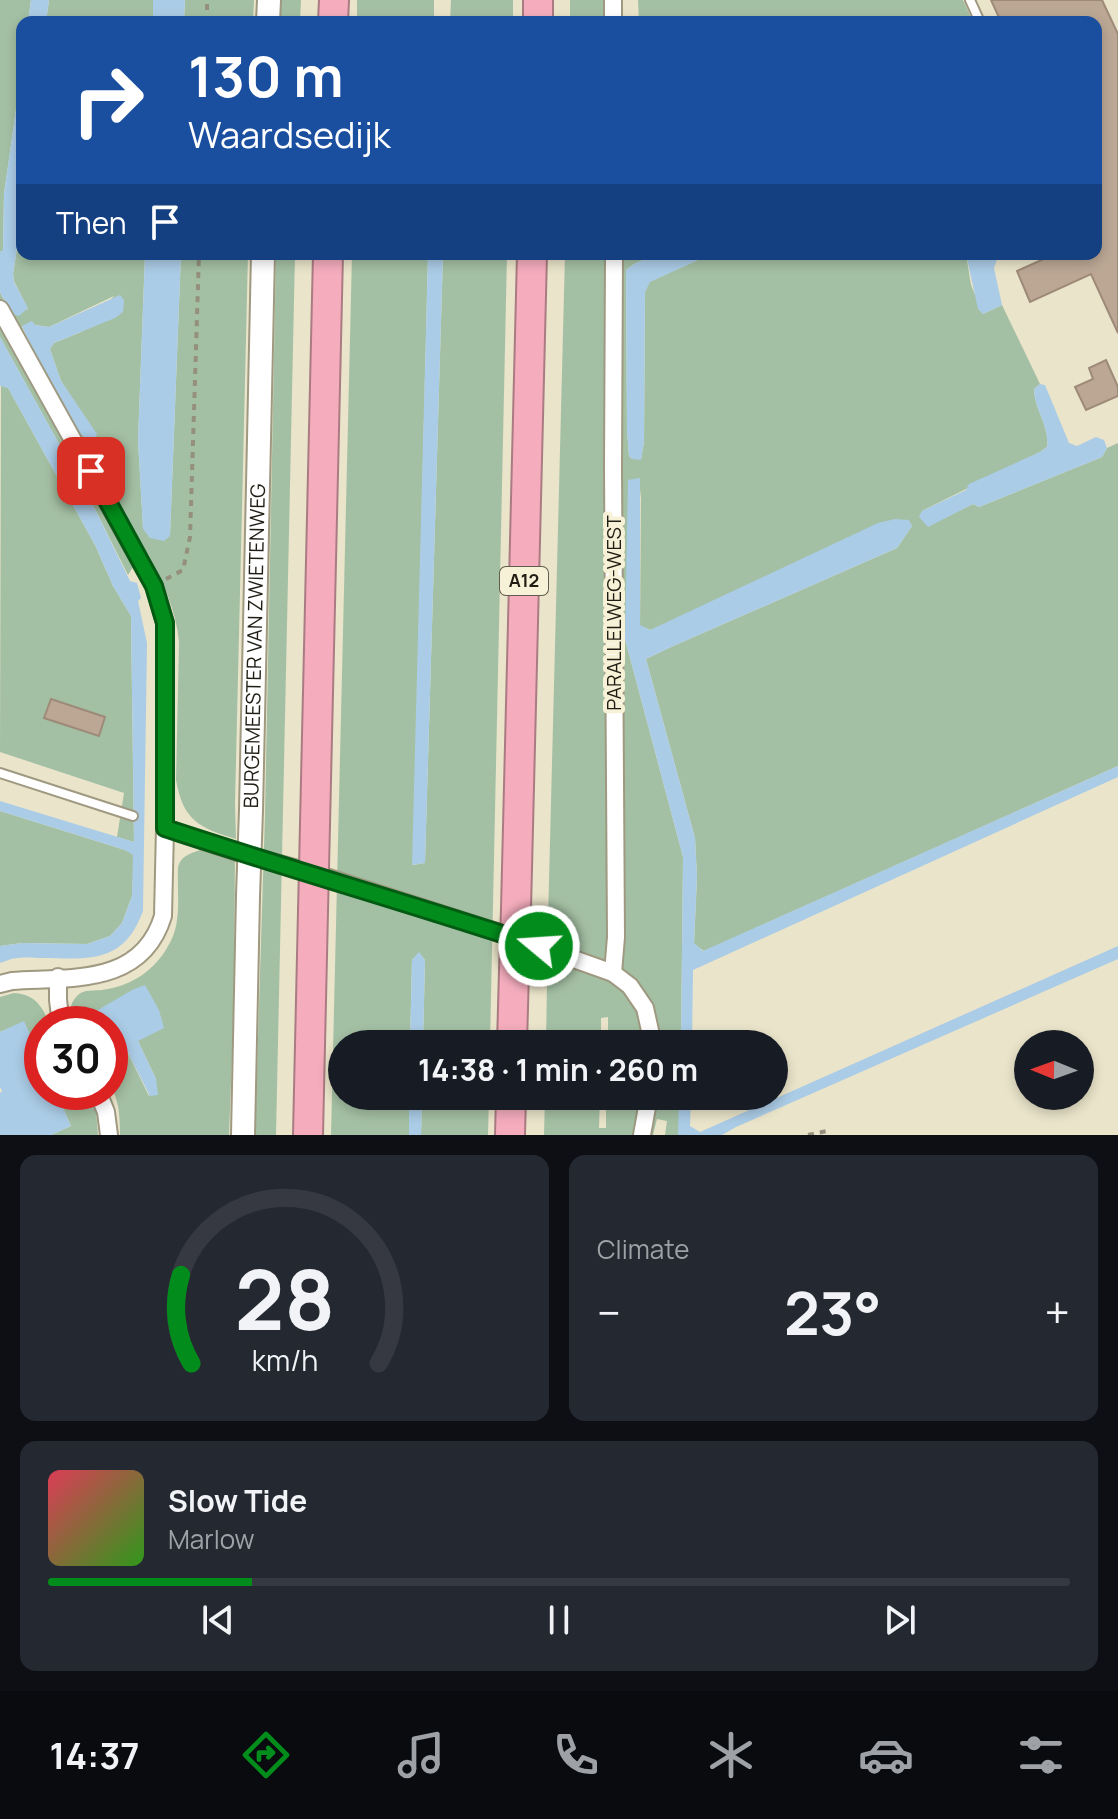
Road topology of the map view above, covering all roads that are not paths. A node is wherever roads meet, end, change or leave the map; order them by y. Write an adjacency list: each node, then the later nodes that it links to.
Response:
1 (263, 260): 19 (main road, BURGEMEESTER VAN ZWIETENWEG, bridge)
2 (328, 260): 20 (highway, bridge)
3 (532, 260): 13 (highway, A12, bridge)
4 (619, 260): 9 (street, PARALLELWEG-WEST)
5 (0, 309): 8 (street)
6 (0, 773): 7 (lane)
7 (133, 816)
8 (165, 828): 9 (street); 10 (street)
9 (613, 973): 14 (street)
10 (58, 977): 11 (street); 12 (street)
11 (0, 984)
12 (59, 1006)
13 (512, 1030)
14 (650, 1030)
15 (105, 1110): 18 (street)
16 (511, 1110): 21 (highway)
17 (646, 1110): 22 (street)
18 (109, 1135)
19 (243, 1135)
20 (308, 1135)
21 (510, 1135)
22 (642, 1135)

